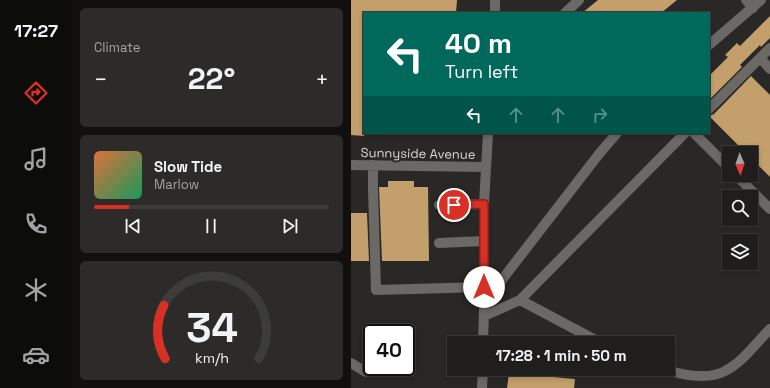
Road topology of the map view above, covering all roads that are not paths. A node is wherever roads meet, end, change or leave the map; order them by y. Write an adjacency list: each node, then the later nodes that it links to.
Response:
1 (495, 0): 5 (street)
2 (579, 0): 6 (street)
3 (761, 0): 4 (street)
4 (750, 4): 7 (street)
5 (495, 12)
6 (566, 12)
7 (710, 44)
8 (770, 48): 9 (street)
9 (760, 58): 10 (street); 11 (street)
10 (770, 69)
11 (710, 108)
12 (488, 134): 19 (street)
13 (616, 134): 28 (street)
14 (684, 134): 27 (street)
15 (695, 134): 16 (street)
16 (722, 161)
17 (351, 164): 18 (street, Sunnyside Avenue)
18 (373, 165): 19 (street, Sunnyside Avenue); 26 (street)
19 (485, 167): 21 (street)
20 (743, 182): 23 (street)
21 (484, 204): 22 (street); 24 (street)
22 (439, 205)
23 (770, 209)
24 (484, 241): 25 (street); 26 (street)
25 (439, 243)
26 (484, 287): 28 (street)
27 (520, 300): 29 (street); 32 (street)
28 (484, 303): 29 (street)
29 (484, 316): 31 (street)
30 (770, 329): 35 (street)
31 (483, 336)
32 (588, 336)
33 (351, 363): 34 (street)
34 (363, 370)
35 (675, 373)
36 (483, 376): 37 (street)
37 (482, 388)

